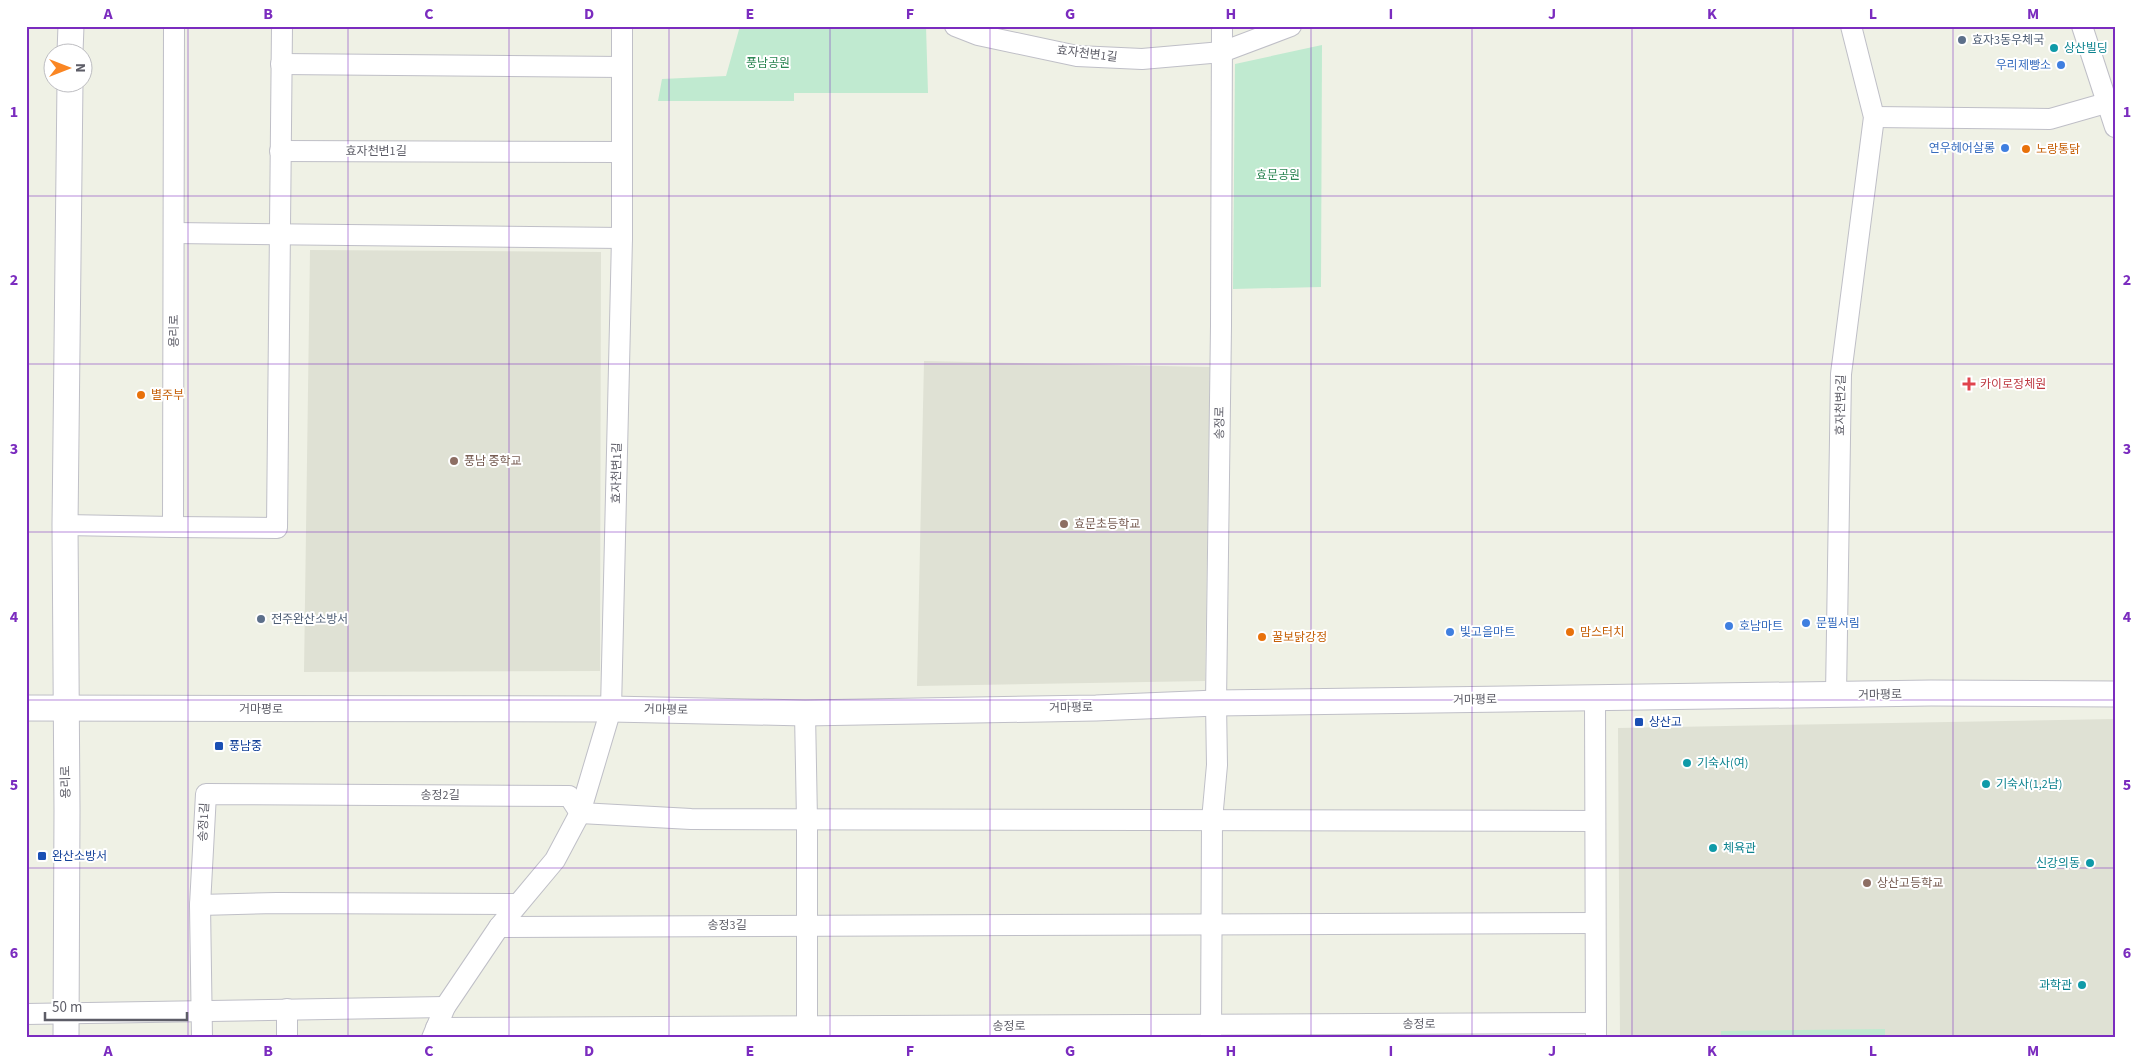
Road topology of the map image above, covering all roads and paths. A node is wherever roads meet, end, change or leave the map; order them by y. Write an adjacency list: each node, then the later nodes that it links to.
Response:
1 (71, 26): 10 (street)
2 (174, 26): 20 (street, 용리로)
3 (282, 26): 12 (street)
4 (622, 26): 13 (street, 효자천변1길)
5 (955, 26): 11 (street, 효자천변1길)
6 (1222, 26): 11 (street, 송정로)
7 (1291, 26): 11 (street)
8 (1851, 26): 16 (street, 효자천변2길)
9 (2082, 26): 15 (street)
10 (70, 42)
11 (1222, 52): 28 (street, 송정로)
12 (281, 64): 13 (street); 18 (street)
13 (622, 67): 19 (street, 효자천변1길)
14 (70, 92): 23 (street, 용리로)
15 (2106, 103): 16 (street); 17 (street)
16 (1874, 117): 26 (street, 효자천변2길)
17 (2115, 127)
18 (280, 151): 19 (street, 효자천변1길); 21 (street)
19 (622, 152): 22 (street, 효자천변1길)
20 (174, 233): 21 (street); 24 (street, 용리로)
21 (280, 234): 22 (street); 24 (street)
22 (622, 238): 31 (street, 효자천변1길)
23 (65, 525): 24 (street); 30 (street, 용리로)
24 (173, 528)
25 (2115, 694): 26 (street, 거마평로)
26 (1836, 695): 27 (street, 거마평로)
27 (1595, 698): 28 (street, 거마평로); 37 (street)
28 (1216, 703): 32 (street, 거마평로); 36 (street, 송정로)
29 (26, 708): 30 (street, 거마평로)
30 (65, 708): 31 (street, 거마평로); 48 (street, 용리로)
31 (611, 709): 32 (street, 거마평로); 34 (street)
32 (805, 713): 35 (street)
33 (291, 794): 34 (street, 송정2길); 39 (street, 송정1길)
34 (580, 813): 35 (street); 38 (street)
35 (807, 820): 36 (street); 42 (street)
36 (1212, 820): 37 (street); 41 (street, 송정로)
37 (1594, 821): 40 (street)
38 (516, 904): 39 (street); 43 (street)
39 (200, 905): 46 (street, 송정1길)
40 (1595, 923): 41 (street); 50 (street)
41 (1212, 924): 42 (street); 49 (street, 송정로)
42 (807, 925): 43 (street, 송정3길); 51 (street)
43 (499, 927): 44 (street)
44 (445, 1007): 45 (street); 52 (street)
45 (287, 1009): 46 (street); 54 (street)
46 (202, 1011): 48 (street); 53 (street, 송정1길)
47 (26, 1014): 48 (street)
48 (66, 1026)
49 (1211, 1031): 50 (street, 송정로); 51 (street, 송정로)
50 (1596, 1031)
51 (807, 1032): 52 (street)
52 (434, 1033)
53 (202, 1038)
54 (287, 1038)

